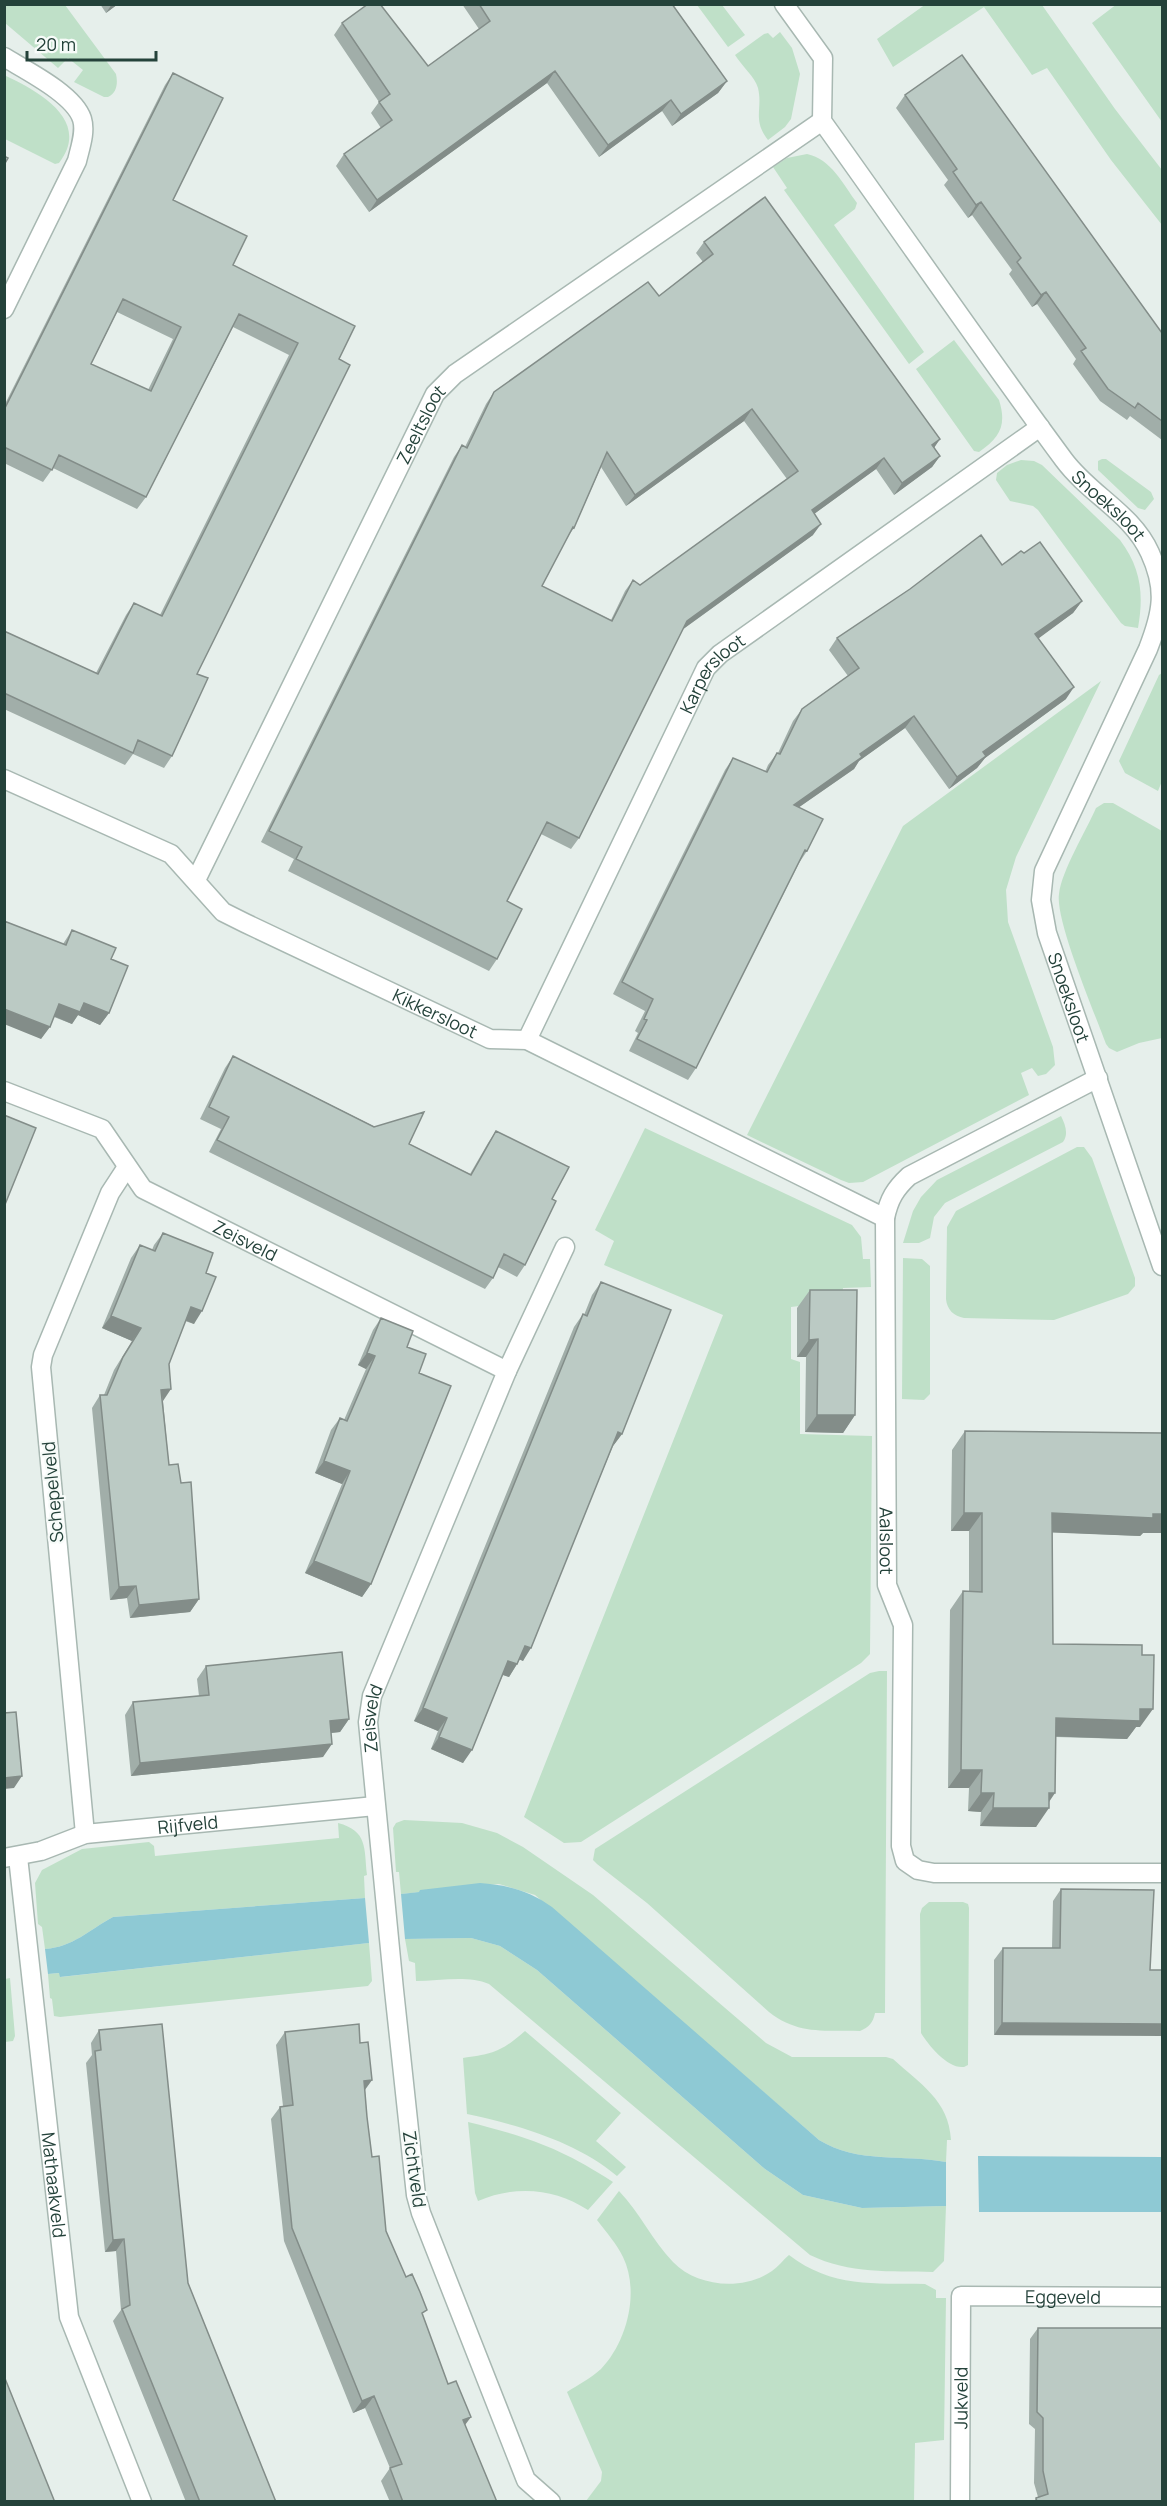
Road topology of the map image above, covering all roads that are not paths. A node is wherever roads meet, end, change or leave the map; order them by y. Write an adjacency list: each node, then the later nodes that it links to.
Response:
1 (784, 4): 3 (street)
2 (4, 57): 4 (street)
3 (822, 121): 5 (street, Snoeksloot); 7 (street, Zeeltsloot)
4 (4, 309)
5 (1040, 427): 8 (street, Karpersloot); 9 (street, Snoeksloot)
6 (4, 779): 7 (street, Kikkersloot)
7 (196, 880): 8 (street, Kikkersloot)
8 (527, 1040): 12 (street, Kikkersloot)
9 (1098, 1077): 12 (street, Aalsloot); 14 (street, Snoeksloot)
10 (4, 1091): 11 (street, Zeisveld)
11 (127, 1167): 15 (street, Zeisveld); 17 (street, Schepelveld)
12 (885, 1218): 19 (street, Aalsloot)
13 (565, 1247): 15 (street, Zeisveld)
14 (1162, 1266)
15 (507, 1371): 16 (street, Zeisveld)
16 (375, 1806): 17 (street, Rijfveld); 23 (street, Zichtveld)
17 (85, 1834): 18 (street, Rijfveld)
18 (11, 1858): 22 (street, Mathaakveld)
19 (1162, 1873)
20 (961, 2296): 21 (street, Eggeveld); 24 (street, Jukveld)
21 (1162, 2297)
22 (142, 2502)
23 (551, 2502)
24 (960, 2502)

